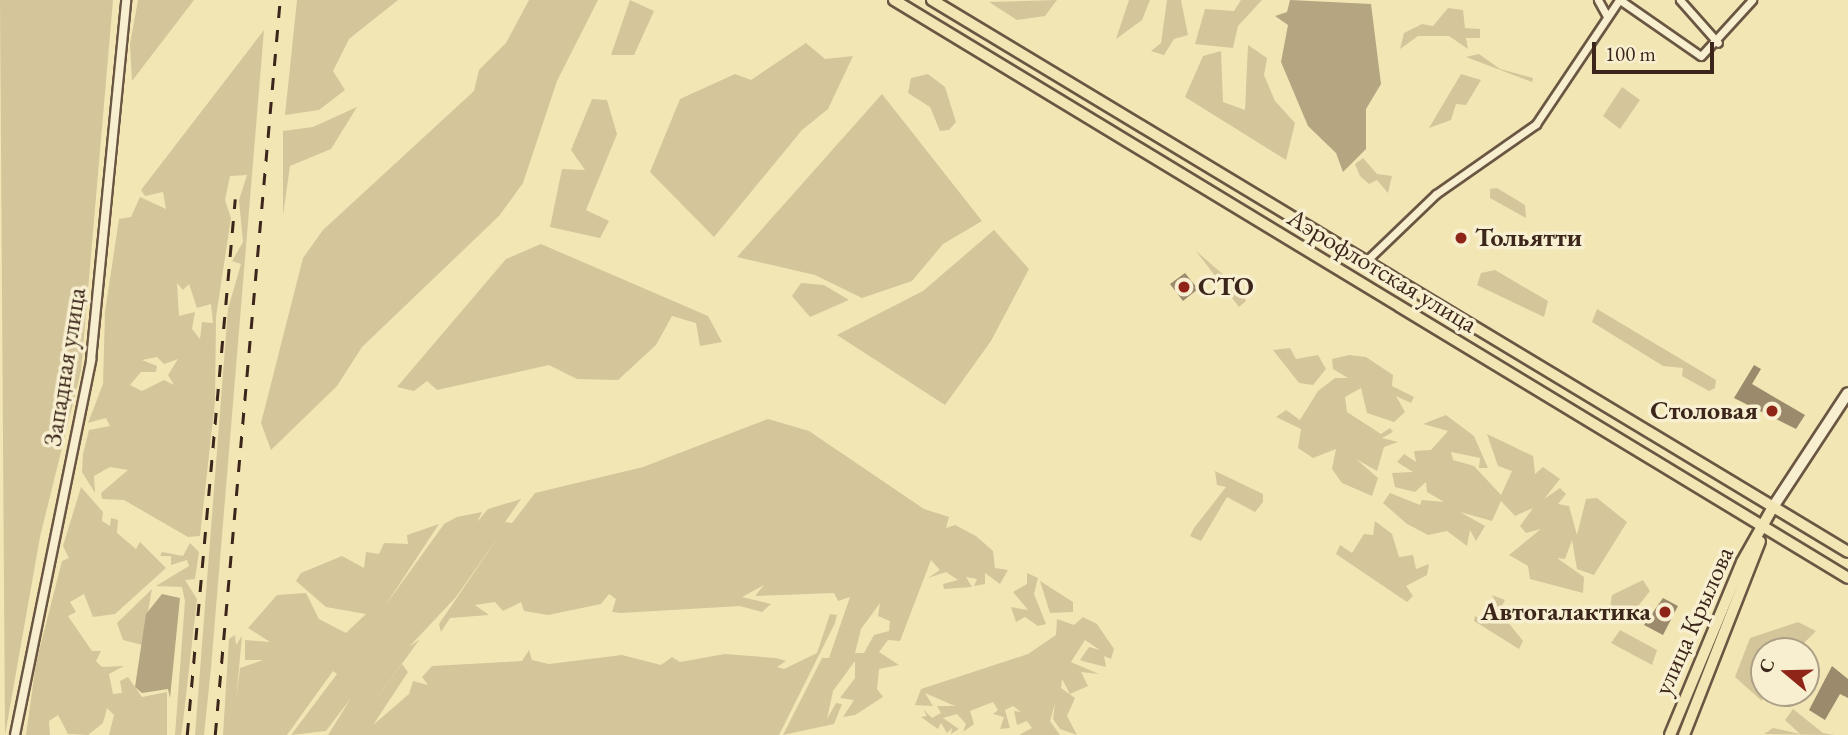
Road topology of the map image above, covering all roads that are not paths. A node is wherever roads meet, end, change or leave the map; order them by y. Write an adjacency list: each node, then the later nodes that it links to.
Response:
1 (126, 0): 16 (street, Западная улица)
2 (894, 0): 13 (main road, Аэрофлотская улица)
3 (932, 0): 10 (main road, Аэрофлотская улица)
4 (1598, 0): 8 (street)
5 (1619, 0): 8 (street); 9 (street)
6 (1680, 0): 9 (street)
7 (1752, 0): 9 (street)
8 (1606, 16): 10 (street)
9 (1718, 43)
10 (1364, 263): 12 (main road, Аэрофлотская улица)
11 (1848, 393): 12 (main road)
12 (1773, 507): 13 (main road, улица Крылова); 14 (main road, Аэрофлотская улица)
13 (1763, 528): 15 (main road, Аэрофлотская улица); 17 (main road, улица Крылова); 18 (main road, улица Крылова)
14 (1848, 552)
15 (1848, 578)
16 (15, 735)
17 (1670, 735)
18 (1684, 735)

